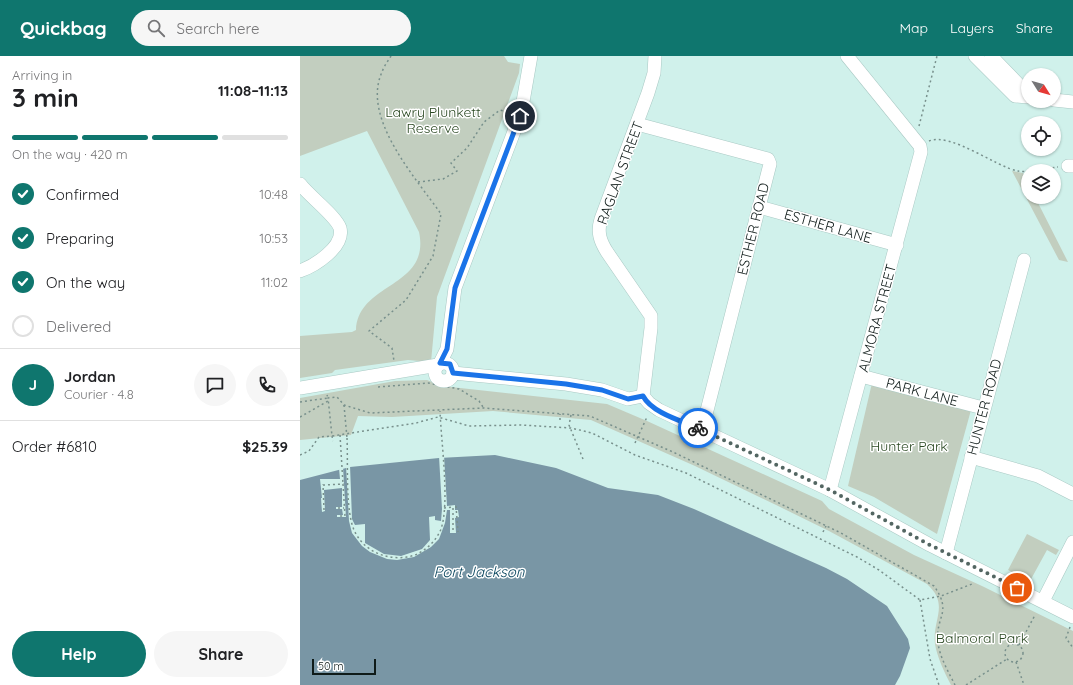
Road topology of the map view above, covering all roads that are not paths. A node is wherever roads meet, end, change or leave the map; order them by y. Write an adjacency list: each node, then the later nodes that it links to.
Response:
1 (531, 56): 18 (street)
2 (655, 56): 12 (street, RAGLAN STREET)
3 (847, 56): 15 (street, ALMORA STREET)
4 (975, 56): 9 (street)
5 (991, 56): 6 (street)
6 (1021, 86)
7 (1061, 91): 8 (street)
8 (1073, 92)
9 (1021, 96)
10 (1061, 101): 11 (street)
11 (1073, 102)
12 (637, 124): 14 (street, ESTHER ROAD); 21 (street, RAGLAN STREET)
13 (300, 184): 17 (street)
14 (759, 207): 15 (street, ESTHER LANE); 23 (street, ESTHER ROAD)
15 (897, 245): 19 (street, ALMORA STREET)
16 (1024, 260): 22 (street, HUNTER ROAD)
17 (300, 271)
18 (439, 372): 20 (street); 21 (street)
19 (861, 376): 22 (street, PARK LANE); 25 (street, ALMORA STREET)
20 (300, 388)
21 (643, 396): 23 (street)
22 (983, 408): 24 (street, HUNTER ROAD)
23 (702, 430): 25 (street)
24 (972, 457): 26 (street); 28 (street, HUNTER ROAD)
25 (830, 490): 28 (street)
26 (1073, 494)
27 (1073, 542): 29 (street)
28 (946, 553): 29 (street)
29 (1043, 601): 30 (street)
30 (1073, 617)

